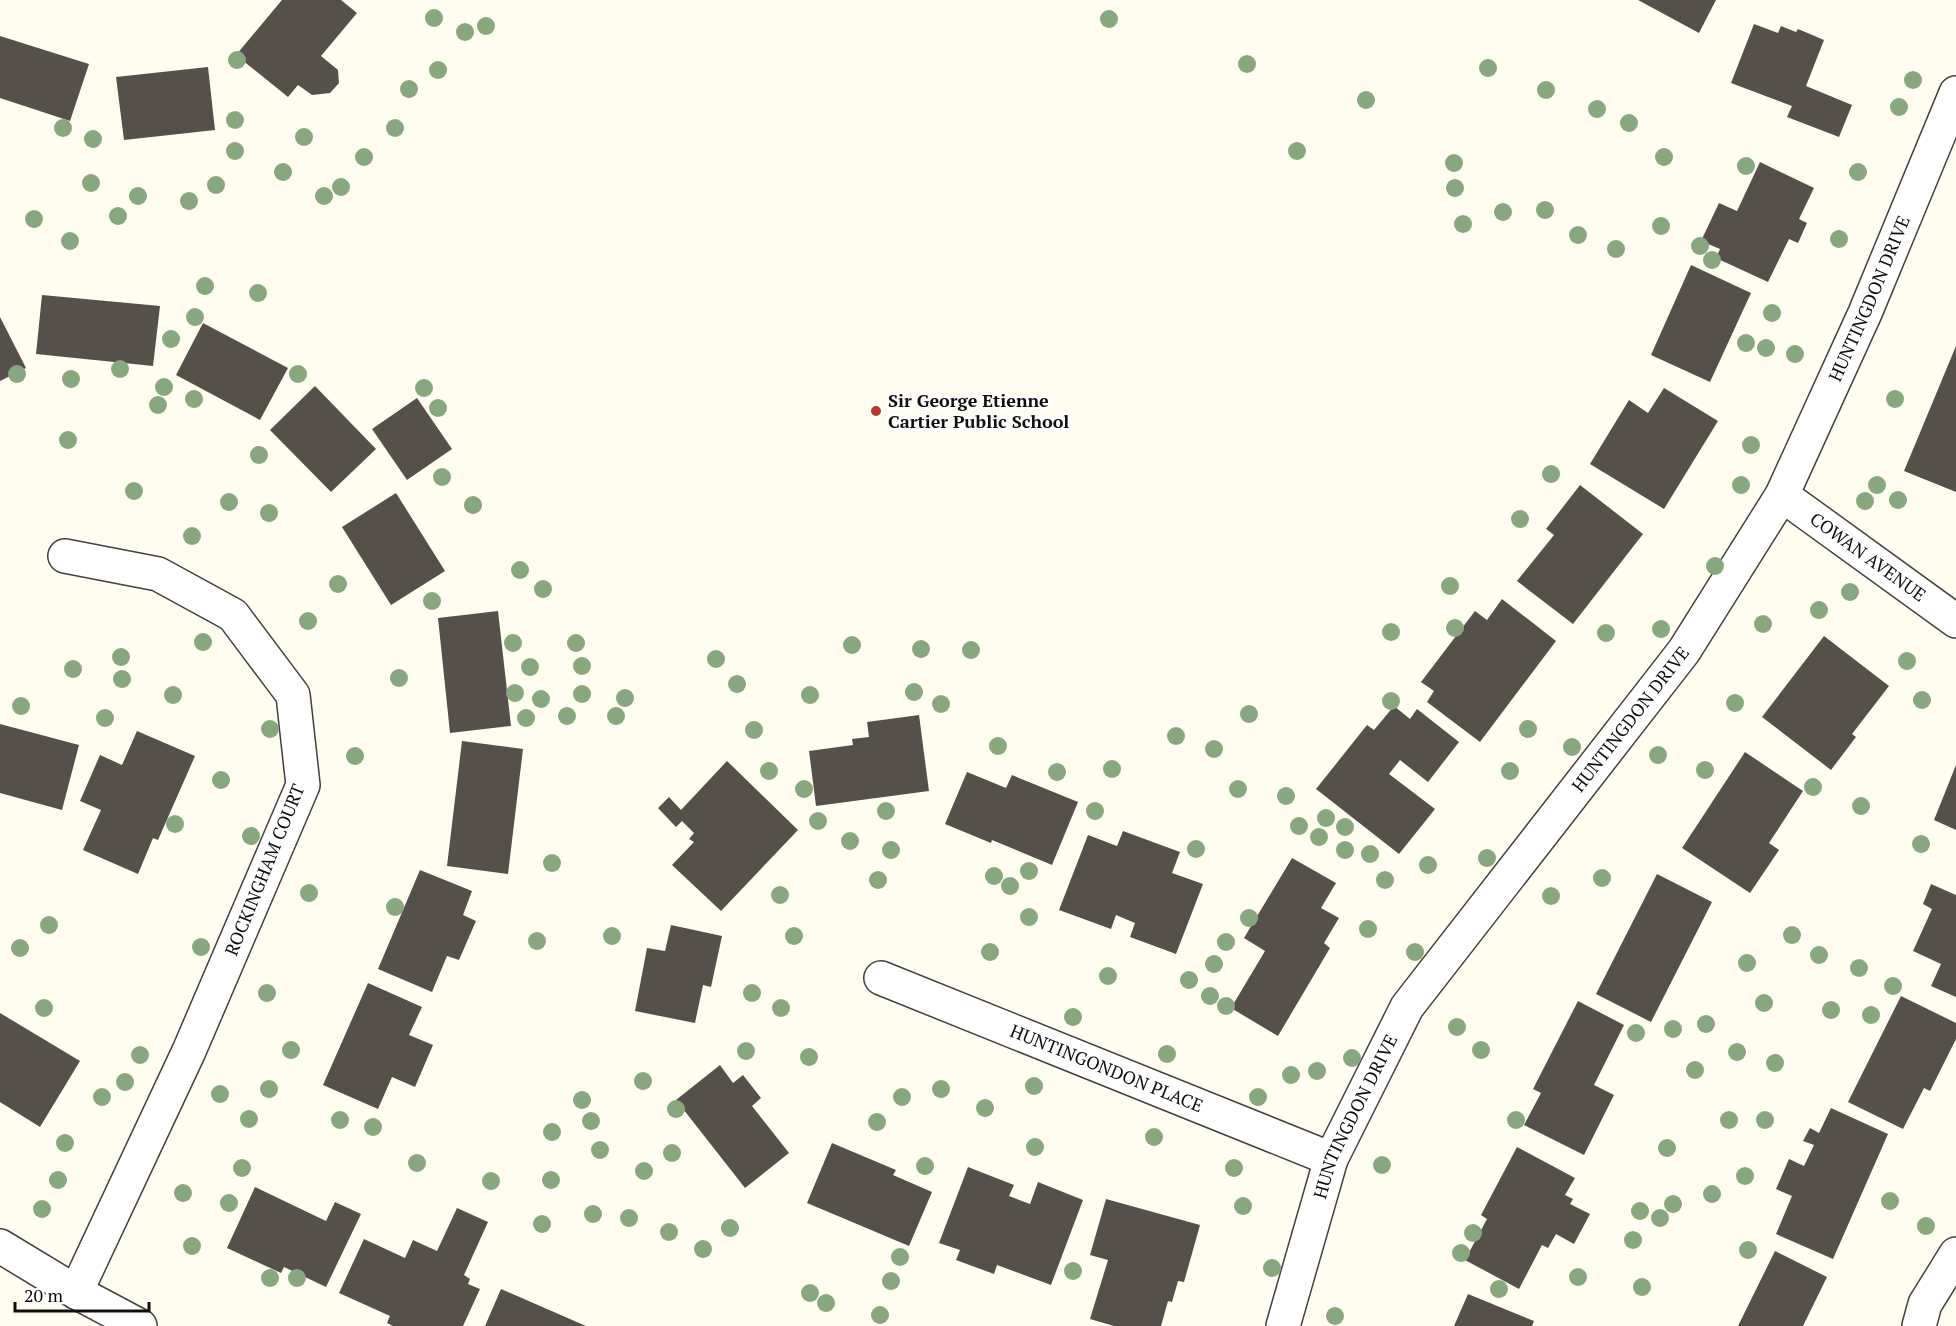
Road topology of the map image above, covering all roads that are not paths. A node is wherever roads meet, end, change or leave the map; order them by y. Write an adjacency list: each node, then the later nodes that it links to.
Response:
1 (1956, 93): 2 (street, HUNTINGDON DRIVE)
2 (1782, 495): 4 (street, COWAN AVENUE); 6 (street, HUNTINGDON DRIVE)
3 (66, 556): 9 (street, ROCKINGHAM COURT)
4 (1956, 621)
5 (881, 978): 6 (street, HUNTINGONDON PLACE)
6 (1331, 1159): 11 (street, HUNTINGDON DRIVE)
7 (0, 1246): 9 (street)
8 (1956, 1254): 12 (street)
9 (76, 1292): 10 (street)
10 (140, 1326)
11 (1283, 1326)
12 (1919, 1326)

